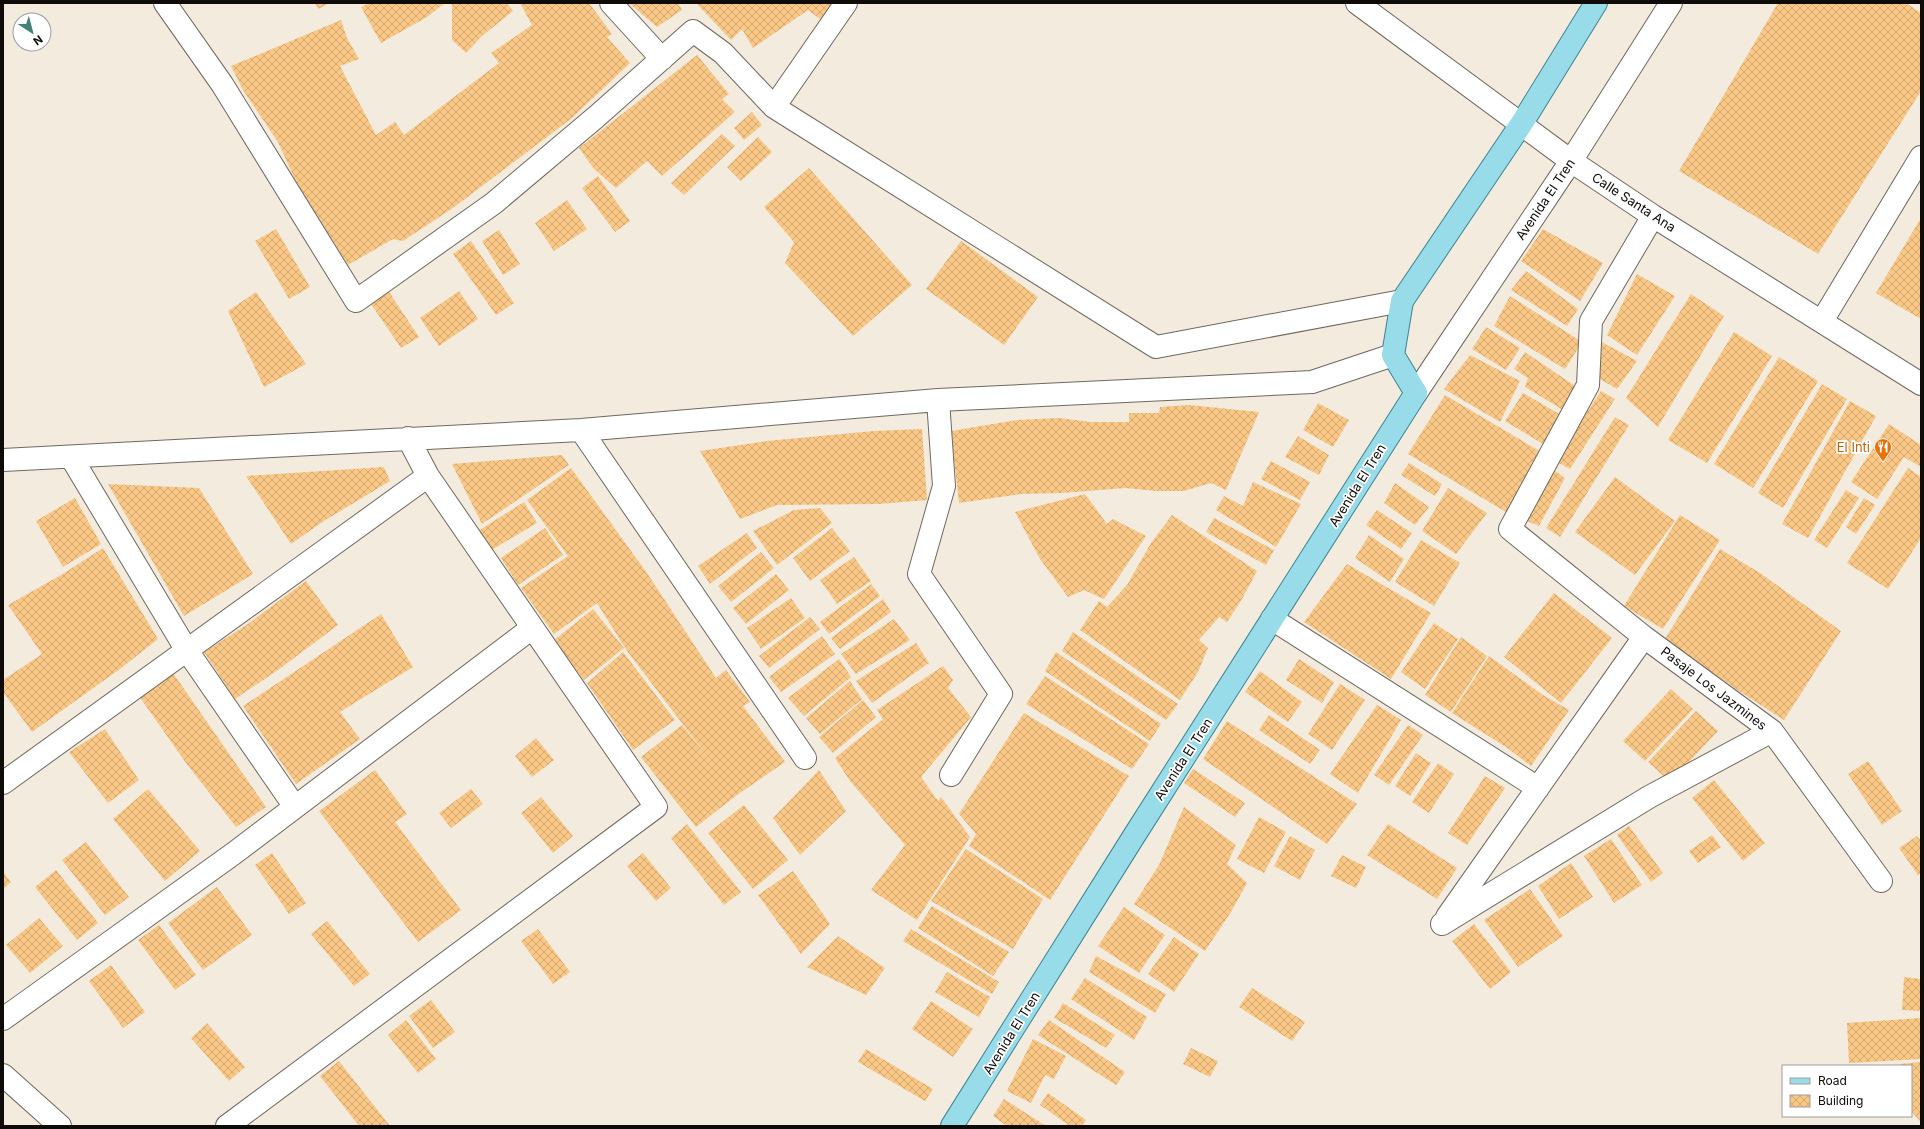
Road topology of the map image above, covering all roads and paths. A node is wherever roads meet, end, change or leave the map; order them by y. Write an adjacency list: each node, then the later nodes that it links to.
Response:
1 (165, 3): 7 (street)
2 (611, 3): 7 (street)
3 (846, 3): 8 (street)
4 (1357, 3): 9 (street, Calle Santa Ana)
5 (1596, 3): 9 (main road)
6 (1671, 3): 11 (street, Avenida El Tren)
7 (662, 59): 8 (street)
8 (774, 107): 13 (street)
9 (1522, 123): 11 (street, Calle Santa Ana); 13 (main road)
10 (1921, 157): 14 (street)
11 (1571, 160): 12 (street, Calle Santa Ana); 17 (street, Avenida El Tren)
12 (1653, 216): 14 (street, Calle Santa Ana); 26 (street, Pasaje Los Jazmines)
13 (1402, 301): 15 (main road)
14 (1822, 321): 16 (street, Calle Santa Ana)
15 (1393, 355): 17 (main road); 18 (street)
16 (1921, 384)
17 (1416, 393): 24 (main road, Avenida El Tren)
18 (938, 400): 19 (street); 30 (street)
19 (581, 430): 20 (street); 29 (street)
20 (408, 438): 21 (street); 23 (street)
21 (71, 457): 22 (street); 27 (street)
22 (3, 460)
23 (428, 476): 25 (street); 27 (street)
24 (1272, 619): 32 (street); 39 (main road, Avenida El Tren)
25 (532, 628): 33 (street); 38 (street)
26 (1644, 637): 28 (street, Pasaje Los Jazmines); 32 (street)
27 (186, 649): 31 (street); 33 (street)
28 (1772, 731): 32 (street); 34 (street, Pasaje Los Jazmines)
29 (805, 758)
30 (952, 775)
31 (3, 783)
32 (1538, 788)
33 (295, 807): 35 (street)
34 (1881, 881)
35 (3, 1019)
36 (3, 1075): 37 (street)
37 (60, 1126)
38 (227, 1126)
39 (952, 1126)

